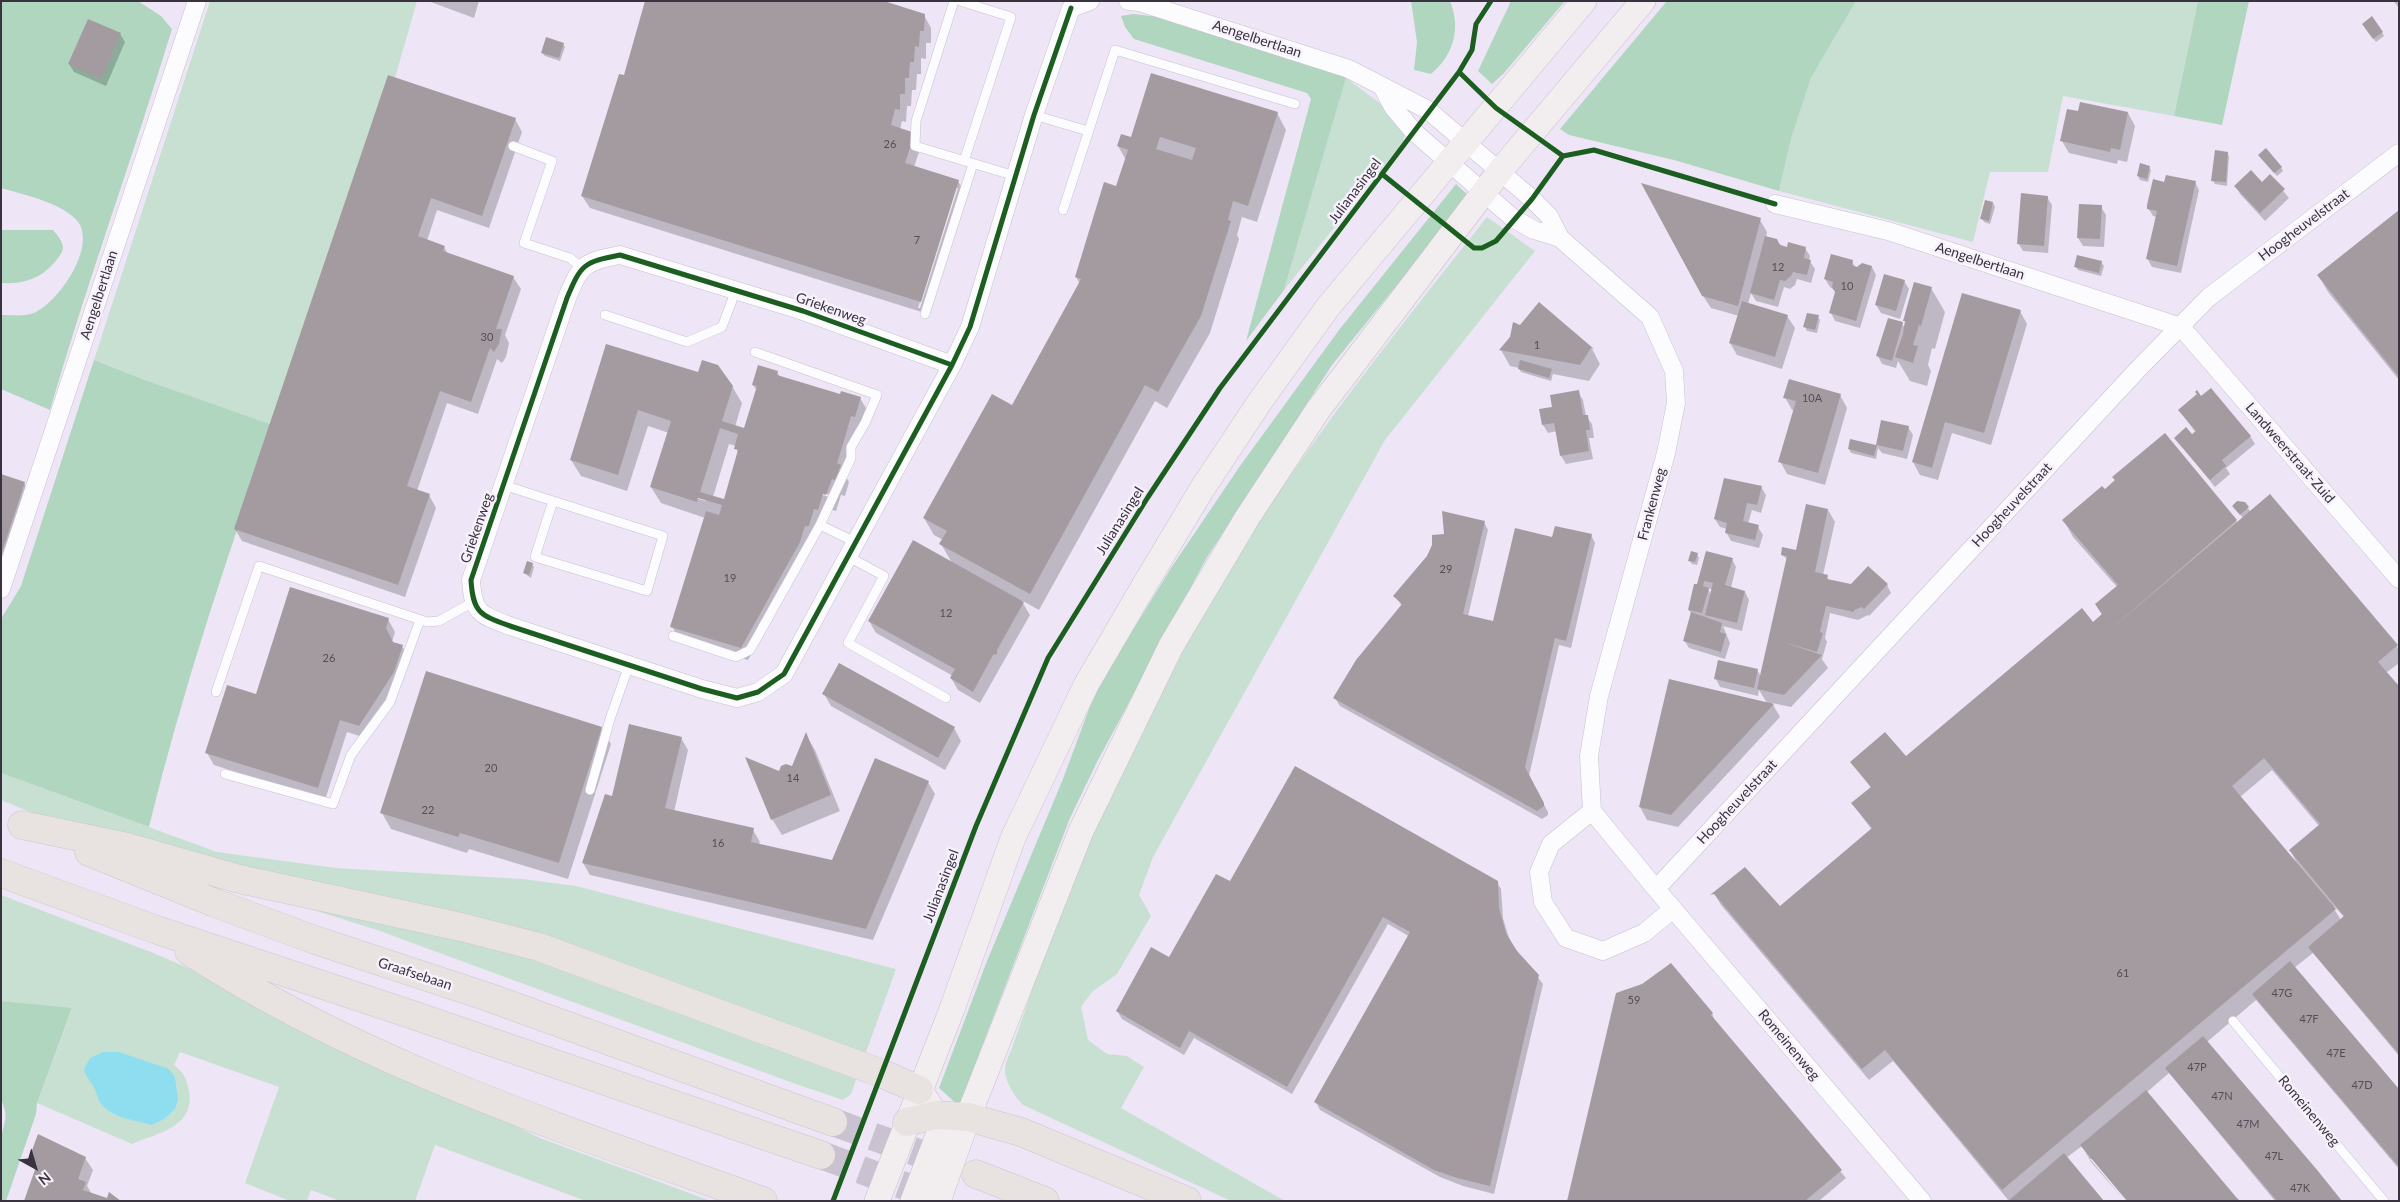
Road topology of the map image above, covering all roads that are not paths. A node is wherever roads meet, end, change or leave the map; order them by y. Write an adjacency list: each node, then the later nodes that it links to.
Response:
1 (197, 1): 36 (street, Aengelbertlaan)
2 (954, 1): 16 (lane)
3 (960, 1): 16 (lane)
4 (1090, 1): 8 (street)
5 (1128, 1): 9 (street, Aengelbertlaan)
6 (1584, 1): 13 (main road)
7 (1643, 1): 18 (main road)
8 (1067, 5): 11 (street)
9 (1383, 88): 13 (street, Aengelbertlaan); 17 (street, Aengelbertlaan)
10 (1295, 104): 12 (lane)
11 (1034, 115): 12 (lane); 19 (street)
12 (1088, 131): 22 (lane)
13 (1467, 143): 17 (main road); 18 (street, Aengelbertlaan)
14 (513, 146): 24 (lane)
15 (2399, 153): 28 (street, Hoogheuvelstraat)
16 (969, 162): 19 (lane); 26 (lane)
17 (1450, 164): 20 (street, Aengelbertlaan); 52 (main road)
18 (1500, 171): 20 (main road); 23 (street, Frankenweg)
19 (1015, 176): 30 (street)
20 (1484, 193): 23 (street, Frankenweg); 54 (main road)
21 (1775, 204): 28 (street, Aengelbertlaan)
22 (1063, 210)
23 (1560, 238): 45 (street, Frankenweg)
24 (582, 268): 25 (street, Griekenweg); 31 (street, Griekenweg)
25 (736, 290): 27 (lane); 30 (street, Griekenweg)
26 (925, 314)
27 (605, 316)
28 (2181, 327): 35 (street, Landweerstraat-Zuid); 48 (street, Hoogheuvelstraat)
29 (755, 352): 33 (lane)
30 (952, 364): 34 (street)
31 (503, 485): 32 (lane); 37 (street, Griekenweg)
32 (552, 501): 32 (lane)
33 (820, 525): 34 (lane); 39 (lane)
34 (851, 549): 40 (street); 42 (lane)
35 (2399, 579)
36 (1, 589)
37 (473, 602): 38 (lane); 40 (street)
38 (420, 620): 41 (lane); 43 (lane)
39 (674, 636)
40 (629, 665): 44 (lane)
41 (216, 692)
42 (946, 698)
43 (225, 774)
44 (590, 790)
45 (1592, 811): 48 (street); 49 (street)
46 (12, 821): 52 (main road); 55 (main road, Graafsebaan)
47 (1, 873): 50 (main road)
48 (1656, 889): 49 (street, Romeinenweg)
49 (1673, 909): 65 (street, Romeinenweg)
50 (157, 930): 57 (main road); 59 (main road)
51 (2233, 1021): 66 (lane, Romeinenweg)
52 (919, 1090): 53 (main road); 56 (main road)
53 (936, 1115): 54 (main road); 56 (main road); 61 (main road)
54 (968, 1117): 62 (main road); 64 (main road)
55 (833, 1122)
56 (908, 1122): 60 (main road)
57 (822, 1156)
58 (976, 1174): 63 (main road)
59 (764, 1201)
60 (877, 1201)
61 (913, 1201)
62 (938, 1201)
63 (1045, 1201)
64 (1187, 1201)
65 (1922, 1201)
66 (2384, 1201)

